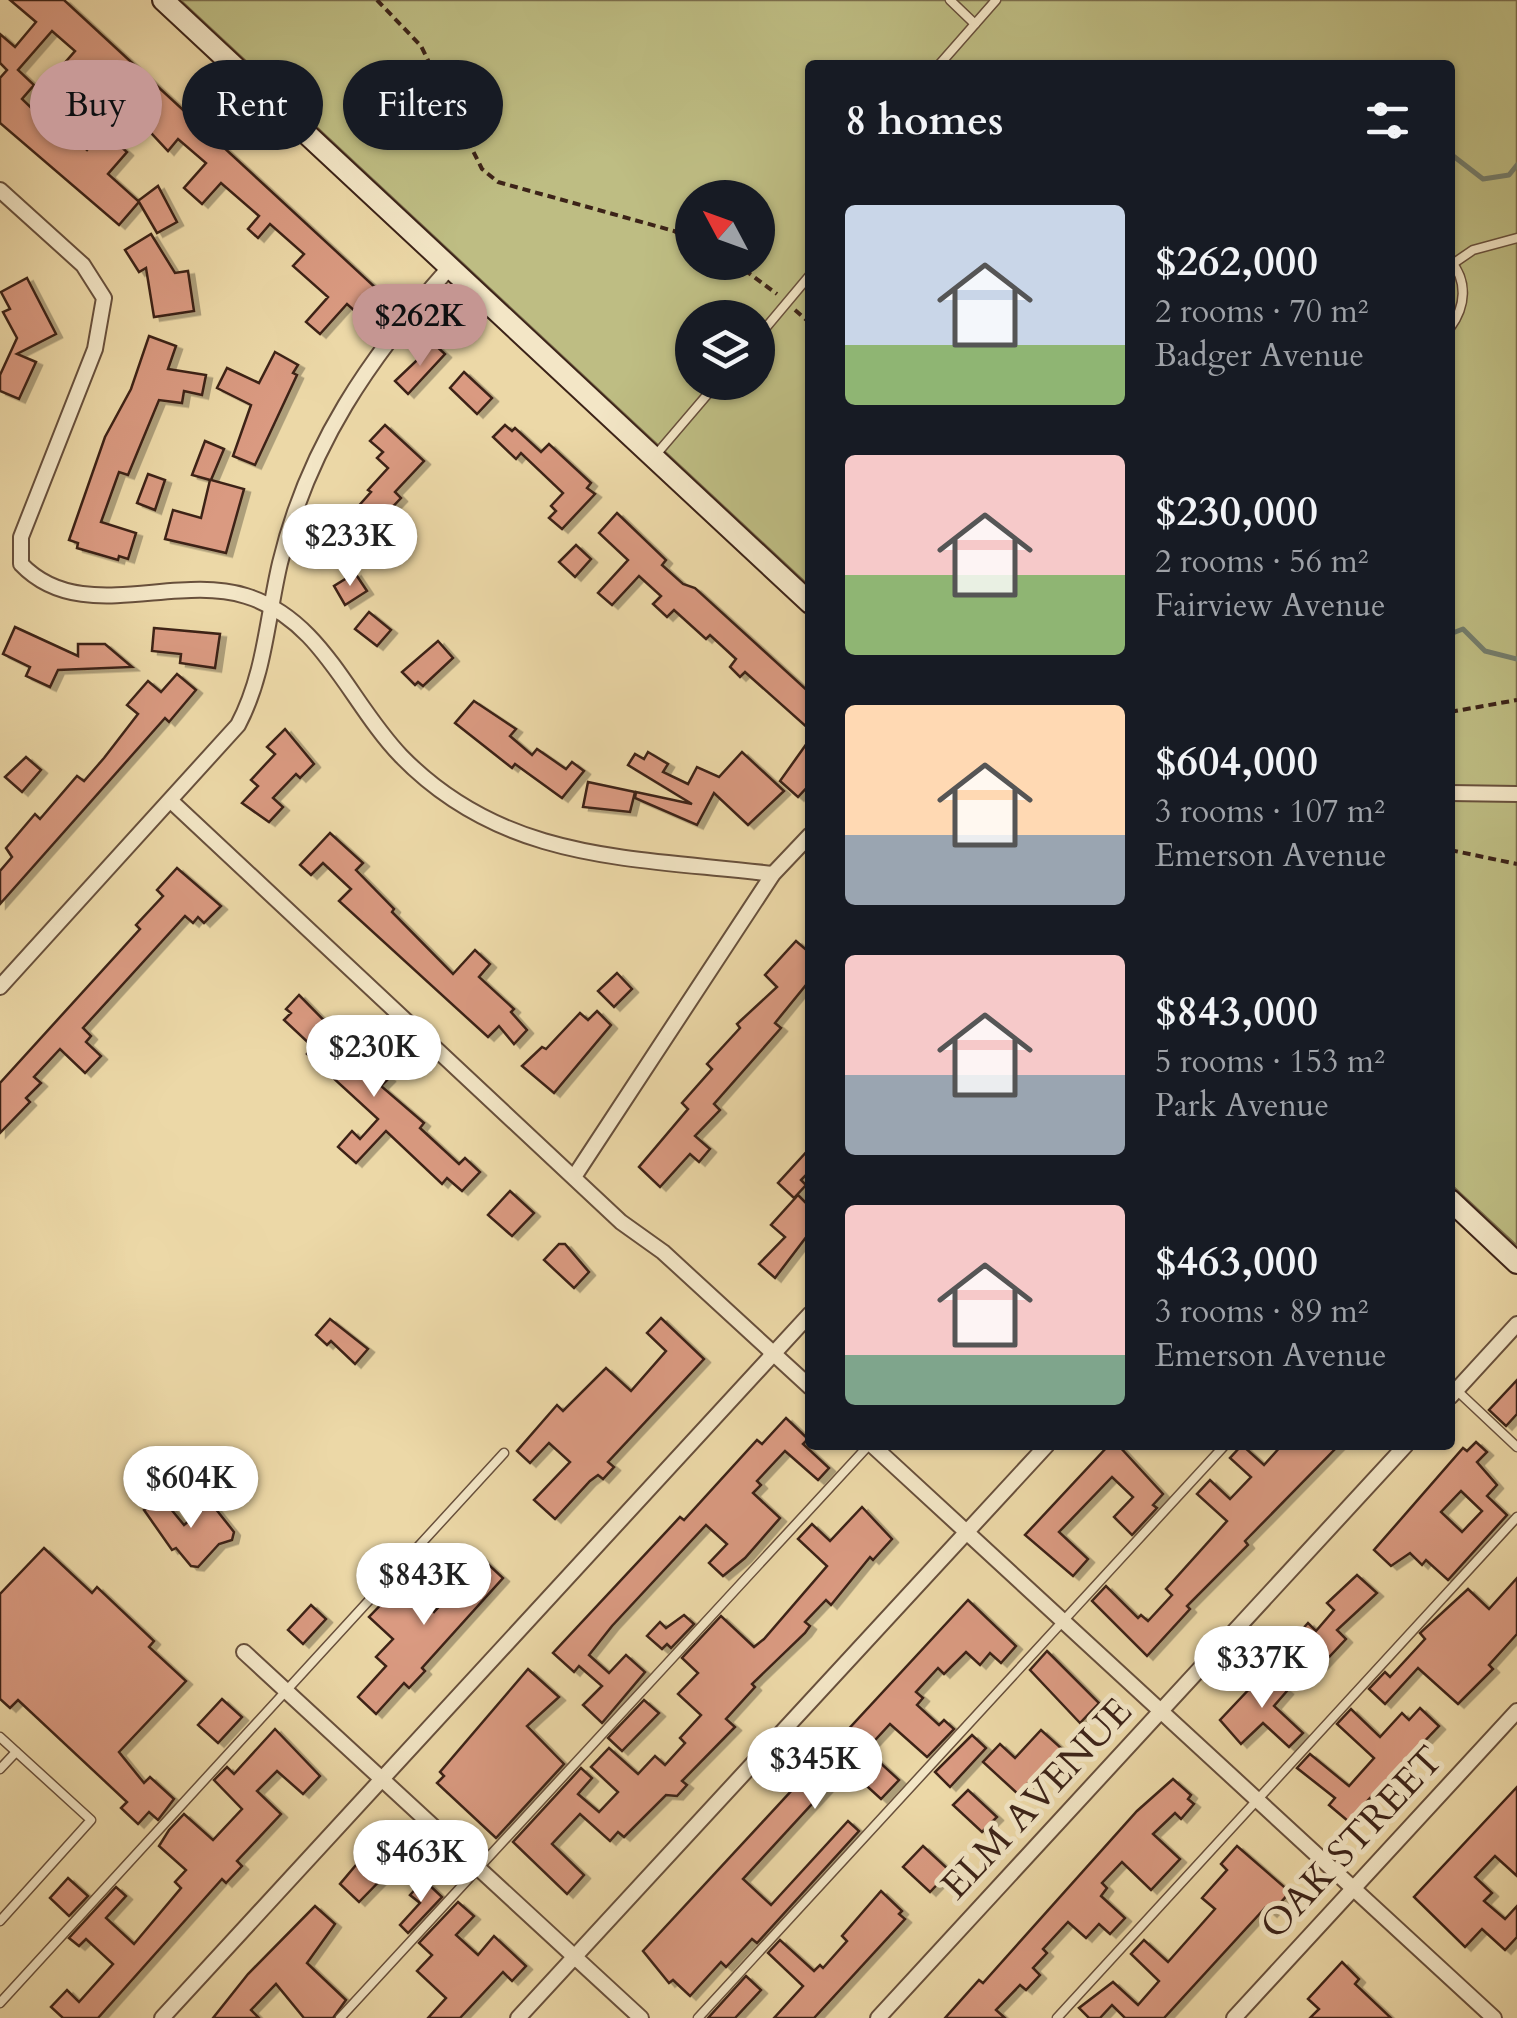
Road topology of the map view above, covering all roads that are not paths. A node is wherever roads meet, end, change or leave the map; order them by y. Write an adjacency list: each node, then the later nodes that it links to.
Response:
1 (163, 0): 9 (street)
2 (950, 0): 4 (lane)
3 (996, 0): 4 (lane)
4 (975, 24): 5 (lane)
5 (943, 60)
6 (0, 190): 17 (street)
7 (1517, 238): 8 (lane)
8 (1455, 259)
9 (448, 268): 15 (street); 17 (street)
10 (1455, 270): 12 (lane)
11 (805, 281): 13 (lane)
12 (1455, 316)
13 (775, 317)
14 (703, 400): 15 (lane)
15 (654, 457): 16 (street)
16 (805, 598)
17 (273, 609): 20 (street); 22 (street)
18 (1455, 793): 19 (street)
19 (1517, 794)
20 (171, 802): 23 (street); 24 (street)
21 (805, 840): 22 (street)
22 (774, 874): 24 (street)
23 (0, 987)
24 (574, 1177): 29 (street)
25 (1455, 1205): 26 (street)
26 (1517, 1263)
27 (805, 1320): 29 (street)
28 (1517, 1324): 31 (street)
29 (774, 1354): 30 (street); 50 (street)
30 (805, 1382)
31 (1455, 1387)
32 (1455, 1393): 33 (lane)
33 (1517, 1447)
34 (866, 1450): 52 (lane)
35 (876, 1450): 41 (street)
36 (1043, 1450): 41 (street)
37 (1220, 1450): 42 (lane)
38 (1401, 1450): 46 (street, ELM AVENUE)
39 (504, 1452): 44 (lane)
40 (1517, 1517): 51 (lane)
41 (967, 1533): 42 (street); 55 (street)
42 (1063, 1624): 46 (street); 61 (lane)
43 (244, 1652): 44 (street)
44 (286, 1690): 50 (street); 56 (lane)
45 (1517, 1711): 53 (street, OAK STREET)
46 (1158, 1713): 51 (street); 62 (street, ELM AVENUE)
47 (0, 1737): 48 (lane)
48 (16, 1752): 49 (lane); 54 (lane)
49 (0, 1769)
50 (383, 1778): 52 (street); 57 (street)
51 (1254, 1802): 53 (street); 63 (lane)
52 (480, 1868): 55 (street); 58 (lane)
53 (1351, 1890): 64 (street, OAK STREET); 65 (street)
54 (0, 1921)
55 (575, 1956): 59 (street); 60 (street)
56 (0, 2003)
57 (162, 2018)
58 (340, 2018)
59 (518, 2018)
60 (641, 2018)
61 (698, 2018)
62 (878, 2018)
63 (1056, 2018)
64 (1234, 2018)
65 (1494, 2018)

